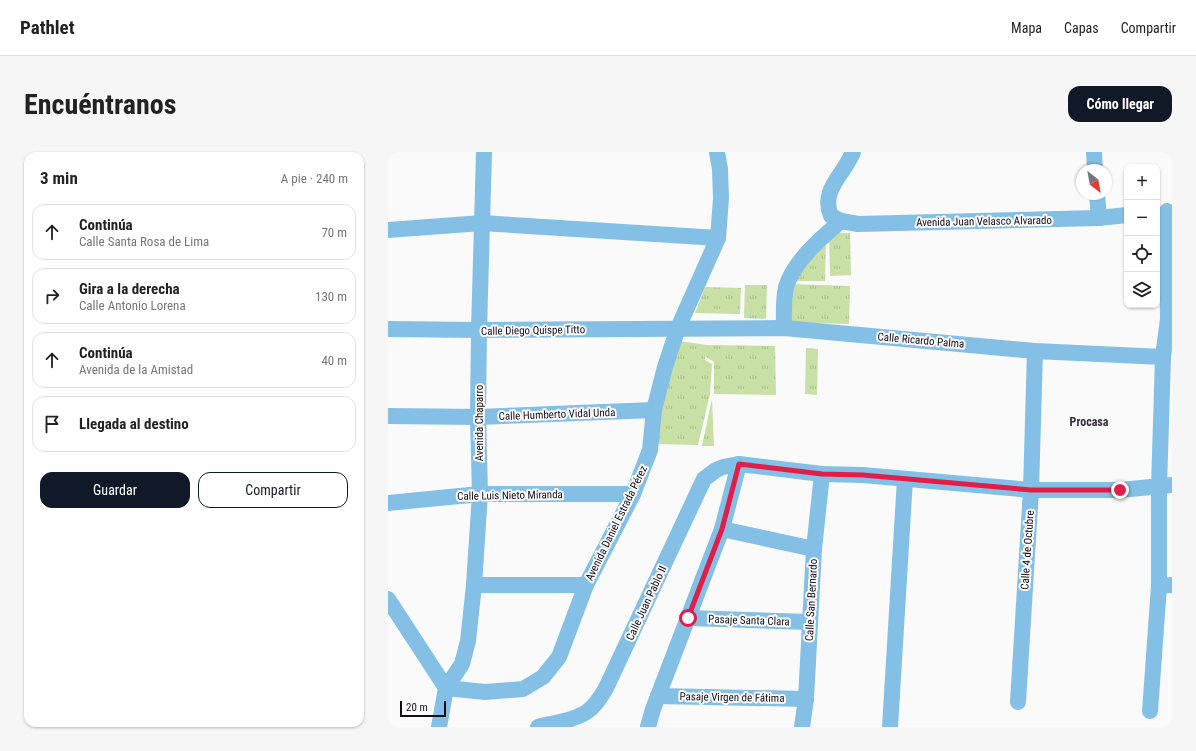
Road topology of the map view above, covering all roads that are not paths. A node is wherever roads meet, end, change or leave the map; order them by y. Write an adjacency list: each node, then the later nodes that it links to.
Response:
1 (484, 152): 11 (street, Avenida Chaparro)
2 (717, 152): 13 (street, Avenida Daniel Estrada Pérez)
3 (853, 152): 10 (street)
4 (1094, 152): 5 (street)
5 (1095, 164)
6 (1098, 200): 9 (street)
7 (1165, 211): 14 (street)
8 (1124, 215): 9 (street, Avenida Juan Velasco Alvarado)
9 (1099, 218): 10 (street, Avenida Juan Velasco Alvarado)
10 (841, 221): 16 (street)
11 (482, 223): 12 (street); 13 (street); 18 (street, Avenida Chaparro)
12 (388, 230)
13 (718, 238): 15 (street, Avenida Daniel Estrada Pérez)
14 (1170, 319): 20 (street)
15 (678, 328): 16 (street, Calle Ricardo Palma); 18 (street, Calle Diego Quispe Titto); 22 (street, Avenida Daniel Estrada Pérez)
16 (784, 328): 19 (street, Calle Ricardo Palma)
17 (388, 329): 18 (street, Calle Diego Quispe Titto)
18 (479, 330): 24 (street, Avenida Chaparro)
19 (1035, 350): 20 (street, Calle Ricardo Palma); 29 (street, Calle 4 de Octubre)
20 (1163, 357): 21 (street)
21 (1167, 402): 28 (street)
22 (654, 410): 24 (street, Calle Humberto Vidal Unda); 31 (street, Avenida Daniel Estrada Pérez)
23 (388, 416): 24 (street, Calle Humberto Vidal Unda)
24 (478, 417): 30 (street, Avenida Chaparro)
25 (739, 464): 26 (street, Calle Juan Pablo II); 33 (street); 48 (street, Calle Juan Pablo II)
26 (822, 474): 27 (street, Calle Juan Pablo II); 34 (street, Calle San Bernardo)
27 (905, 479): 29 (street, Calle Juan Pablo II); 51 (street)
28 (1166, 486): 29 (street, Calle Juan Pablo II); 37 (street)
29 (1031, 490): 45 (street, Calle 4 de Octubre)
30 (480, 494): 31 (street, Calle Luis Nieto Miranda); 32 (street, Calle Luis Nieto Miranda); 36 (street, Avenida Chaparro)
31 (633, 494): 35 (street, Avenida Daniel Estrada Pérez)
32 (388, 502)
33 (722, 529): 34 (street); 40 (street)
34 (814, 549): 41 (street, Calle San Bernardo)
35 (586, 584): 36 (street); 42 (street, Avenida Daniel Estrada Pérez)
36 (474, 585): 42 (street, Avenida Chaparro)
37 (1166, 586): 46 (street)
38 (388, 599): 39 (street)
39 (392, 614): 42 (street)
40 (688, 618): 41 (street, Pasaje Santa Clara); 43 (street)
41 (810, 622): 44 (street, Calle San Bernardo)
42 (446, 688): 47 (street)
43 (658, 696): 44 (street, Pasaje Virgen de Fátima); 49 (street)
44 (806, 699): 50 (street, Calle San Bernardo)
45 (1018, 702)
46 (1150, 711)
47 (439, 727)
48 (538, 727)
49 (648, 727)
50 (802, 727)
51 (890, 727)

